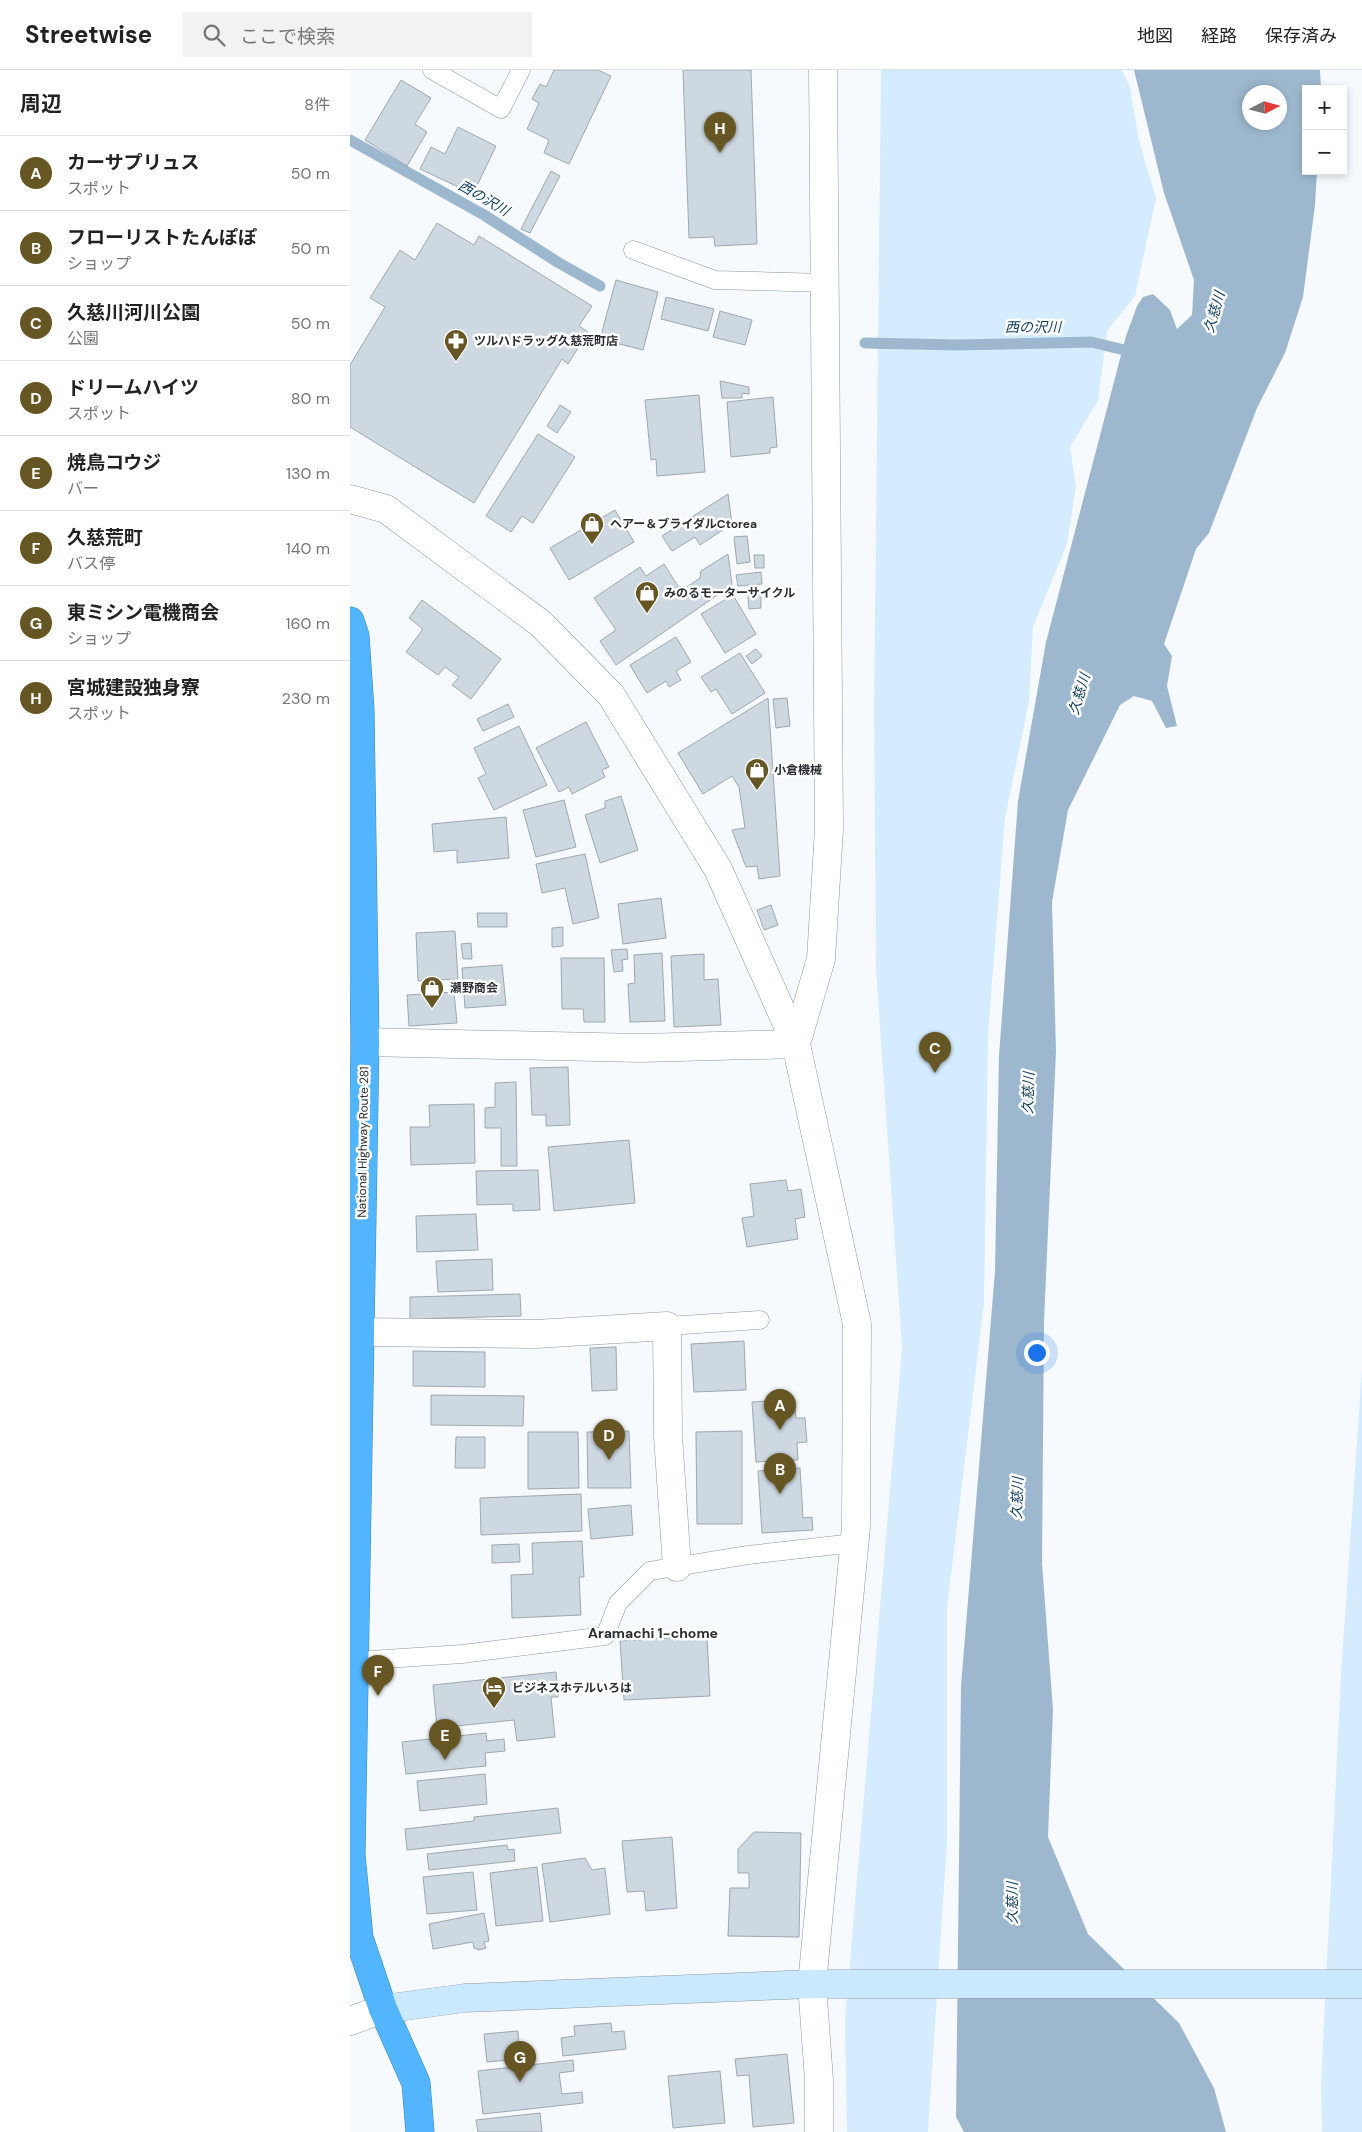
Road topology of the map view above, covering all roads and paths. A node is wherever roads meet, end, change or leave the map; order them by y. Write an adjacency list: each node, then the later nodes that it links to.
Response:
1 (432, 70): 2 (lane)
2 (521, 70)
3 (823, 70): 5 (street)
4 (633, 250): 5 (lane)
5 (826, 283): 10 (street)
6 (350, 499): 10 (street)
7 (350, 621): 8 (highway, National Highway Route 281)
8 (355, 710): 9 (highway, National Highway Route 281)
9 (365, 1042): 10 (street); 13 (highway, National Highway Route 281)
10 (796, 1044): 14 (street)
11 (760, 1320): 12 (lane)
12 (667, 1326): 13 (street); 15 (street)
13 (359, 1332): 16 (highway, National Highway Route 281)
14 (854, 1544): 15 (lane); 17 (street)
15 (677, 1567): 16 (lane)
16 (355, 1661): 19 (highway, National Highway Route 281)
17 (824, 1984): 18 (street); 19 (street); 22 (street)
18 (1362, 1984)
19 (383, 2009): 20 (street); 21 (highway, National Highway Route 281)
20 (350, 2021)
21 (420, 2132)
22 (820, 2132)

